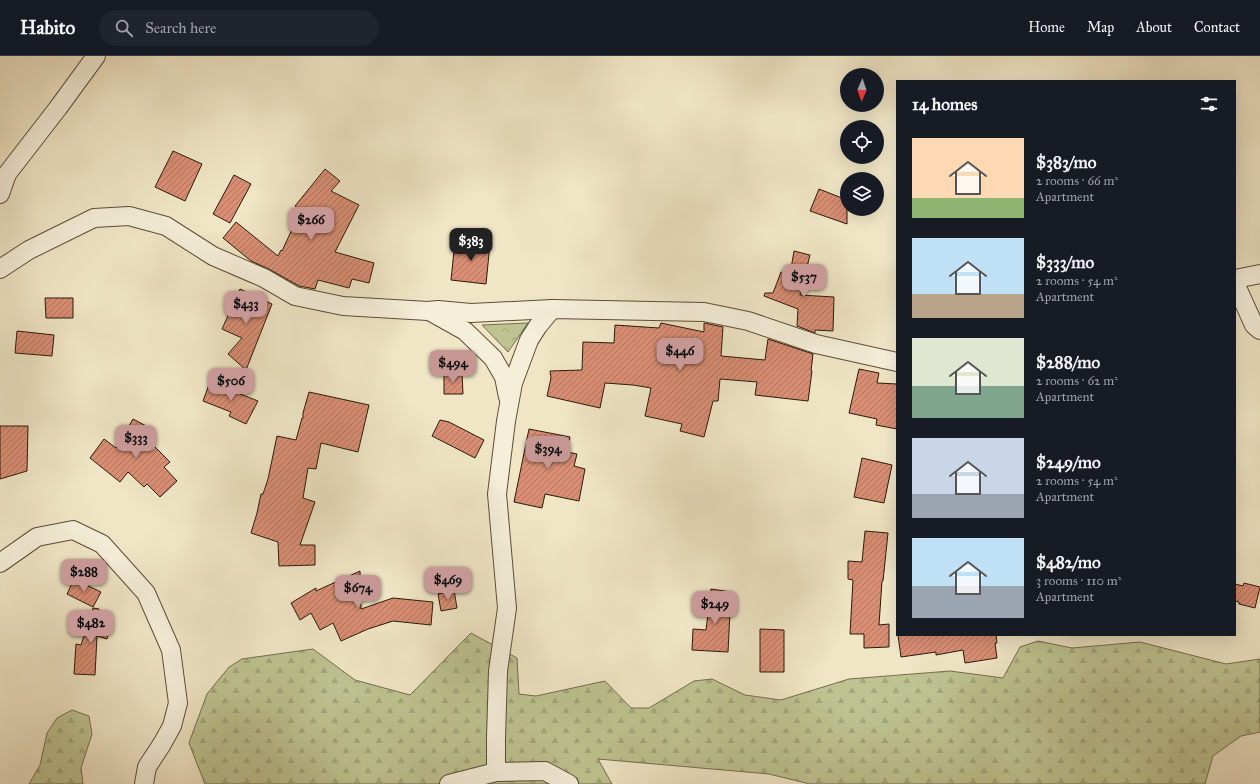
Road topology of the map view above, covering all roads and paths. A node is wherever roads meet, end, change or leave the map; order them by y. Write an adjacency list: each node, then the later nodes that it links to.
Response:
1 (96, 56): 2 (street)
2 (0, 194)
3 (0, 269): 8 (street)
4 (1260, 274): 5 (street)
5 (1236, 279)
6 (1236, 285): 9 (street)
7 (552, 309): 8 (street); 10 (street); 11 (street)
8 (428, 311): 11 (street)
9 (1260, 330)
10 (896, 362)
11 (510, 404): 13 (street)
12 (0, 563): 14 (street)
13 (496, 772): 15 (street); 16 (street)
14 (144, 784)
15 (449, 784)
16 (569, 784)

